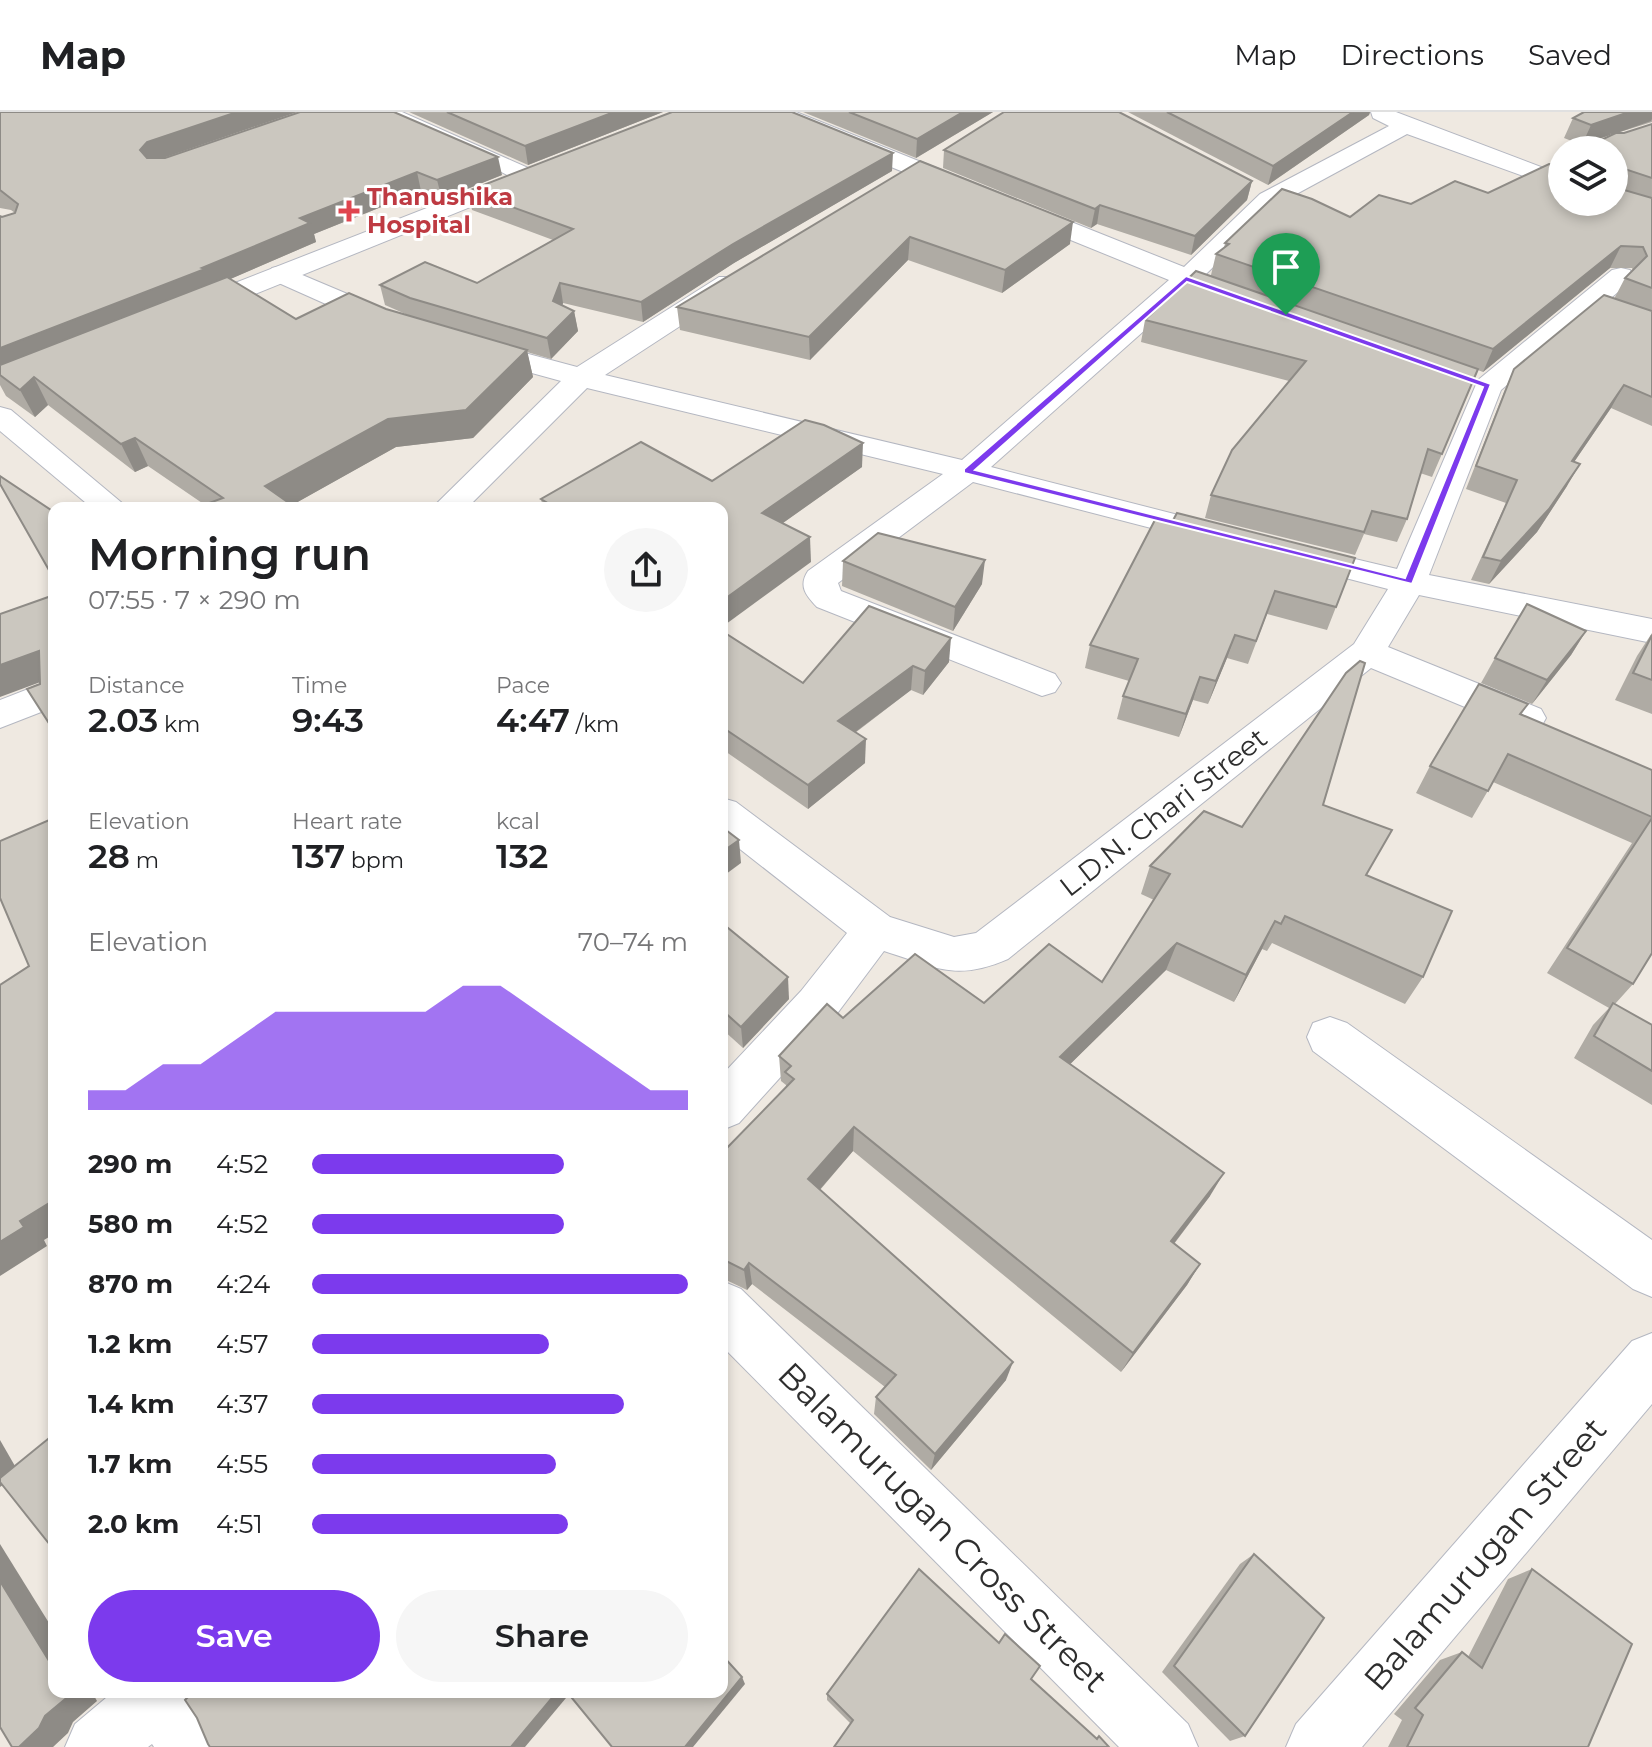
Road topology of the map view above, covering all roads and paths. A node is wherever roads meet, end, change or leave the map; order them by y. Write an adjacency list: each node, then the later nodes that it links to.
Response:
1 (383, 112): 10 (street)
2 (776, 112): 8 (street)
3 (1379, 112): 4 (street)
4 (1406, 126): 9 (street); 14 (street)
5 (941, 156): 8 (street)
6 (557, 165): 10 (street)
7 (1548, 166): 9 (street)
8 (916, 171): 13 (street); 18 (street)
9 (1529, 172): 11 (street)
10 (527, 176): 16 (street)
11 (1548, 178)
12 (1242, 185): 14 (street)
13 (890, 186)
14 (1269, 199): 18 (street)
15 (745, 272): 22 (street)
16 (281, 274): 20 (street); 22 (street)
17 (1621, 276): 23 (street)
18 (1186, 279): 19 (street); 25 (street)
19 (1229, 294)
20 (163, 321)
21 (1459, 376): 23 (street)
22 (579, 379): 25 (street); 27 (street)
23 (1488, 386): 28 (street, L.D.N. Chari Street)
24 (0, 416): 26 (street)
25 (968, 471): 28 (street); 31 (street)
26 (105, 502)
27 (454, 502)
28 (1409, 582): 29 (street); 30 (street, L.D.N. Chari Street)
29 (1652, 631)
30 (1367, 652): 34 (street); 36 (street, L.D.N. Chari Street)
31 (1042, 683)
32 (48, 695): 33 (street)
33 (0, 715)
34 (1554, 730)
35 (728, 818): 36 (street, L.D.N. Chari Street)
36 (875, 930): 38 (street)
37 (1330, 1037): 39 (street)
38 (728, 1101)
39 (1652, 1271)
40 (728, 1314): 44 (street, Balamurugan Cross Street)
41 (1652, 1361): 45 (street, Balamurugan Street)
42 (172, 1712): 43 (street)
43 (98, 1747)
44 (1165, 1747)
45 (1319, 1747)

